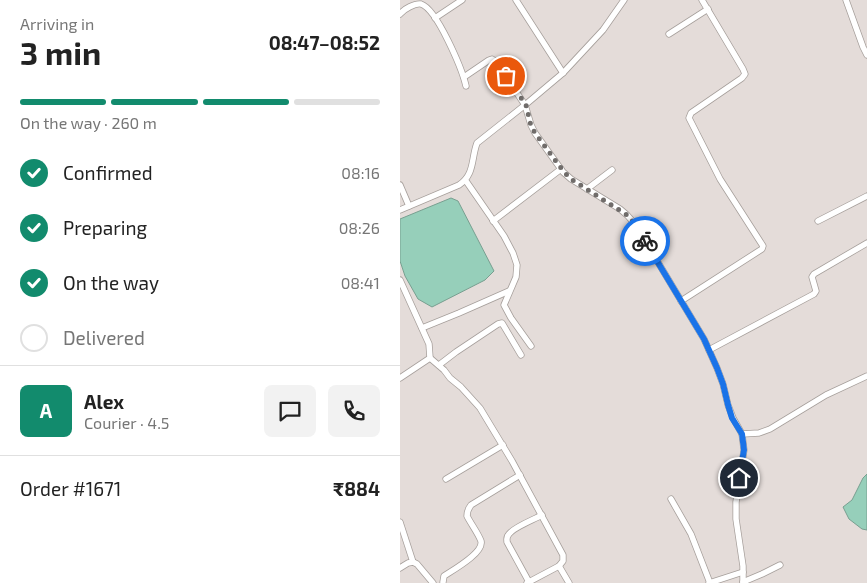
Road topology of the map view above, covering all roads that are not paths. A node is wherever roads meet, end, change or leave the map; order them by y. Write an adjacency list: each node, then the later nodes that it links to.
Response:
1 (462, 0): 8 (street)
2 (516, 0): 11 (street)
3 (624, 0): 11 (street)
4 (702, 0): 6 (street)
5 (846, 0): 10 (street)
6 (708, 9): 9 (street); 28 (street)
7 (401, 10): 8 (street)
8 (435, 18): 12 (street)
9 (668, 34)
10 (867, 55)
11 (563, 73): 14 (street)
12 (464, 77): 13 (street); 14 (street)
13 (466, 86)
14 (526, 105): 15 (street); 17 (street)
15 (561, 169): 19 (street); 23 (street)
16 (612, 170): 19 (street)
17 (466, 181): 21 (street); 23 (street)
18 (400, 185): 21 (street)
19 (587, 189): 28 (street)
20 (867, 196): 24 (street)
21 (409, 206): 22 (street)
22 (400, 210)
23 (492, 220): 27 (street)
24 (818, 221)
25 (867, 243): 31 (street)
26 (400, 280): 29 (street)
27 (509, 291): 29 (street); 30 (street)
28 (681, 301): 31 (street)
29 (422, 328): 33 (street)
30 (531, 346)
31 (709, 350): 37 (street)
32 (521, 355): 34 (street)
33 (430, 358): 34 (street); 36 (street)
34 (440, 365): 38 (street)
35 (867, 376): 37 (street)
36 (400, 378)
37 (742, 434): 48 (street)
38 (503, 445): 39 (street); 40 (street)
39 (520, 475): 42 (street); 52 (street)
40 (446, 480)
41 (671, 499): 54 (street)
42 (542, 515): 46 (street); 49 (street)
43 (400, 522): 44 (street)
44 (413, 562): 47 (street); 51 (street)
45 (780, 565): 50 (street)
46 (559, 566): 49 (street); 53 (street)
47 (400, 568)
48 (743, 572): 50 (street); 54 (street)
49 (528, 582)
50 (743, 582)
51 (434, 583)
52 (442, 583)
53 (569, 583)
54 (710, 583)

